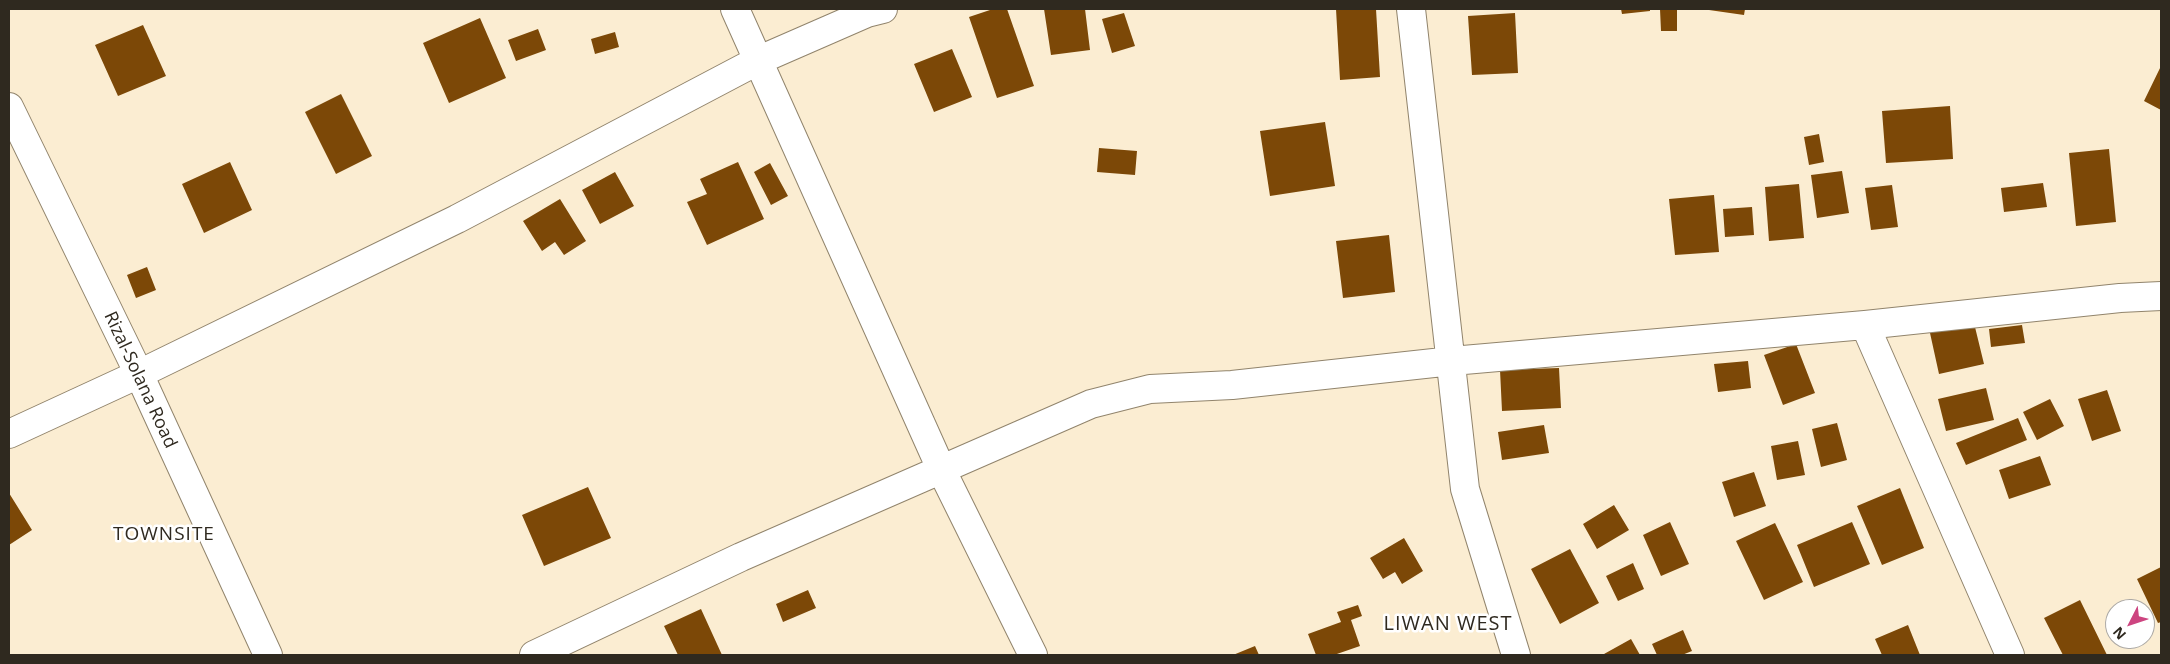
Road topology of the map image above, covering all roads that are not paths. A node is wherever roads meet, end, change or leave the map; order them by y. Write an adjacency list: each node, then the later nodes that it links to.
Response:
1 (735, 9): 4 (street)
2 (883, 9): 4 (street)
3 (1411, 9): 8 (street)
4 (757, 61): 9 (street); 11 (street)
5 (9, 108): 9 (street, Rizal-Solana Road)
6 (2161, 296): 7 (street)
7 (1865, 325): 8 (street); 16 (street)
8 (1452, 361): 11 (street); 15 (street)
9 (139, 374): 10 (street); 12 (street, Rizal-Solana Road)
10 (9, 434)
11 (942, 471): 13 (street); 14 (street)
12 (268, 655)
13 (534, 655)
14 (1033, 655)
15 (1516, 655)
16 (2010, 655)

